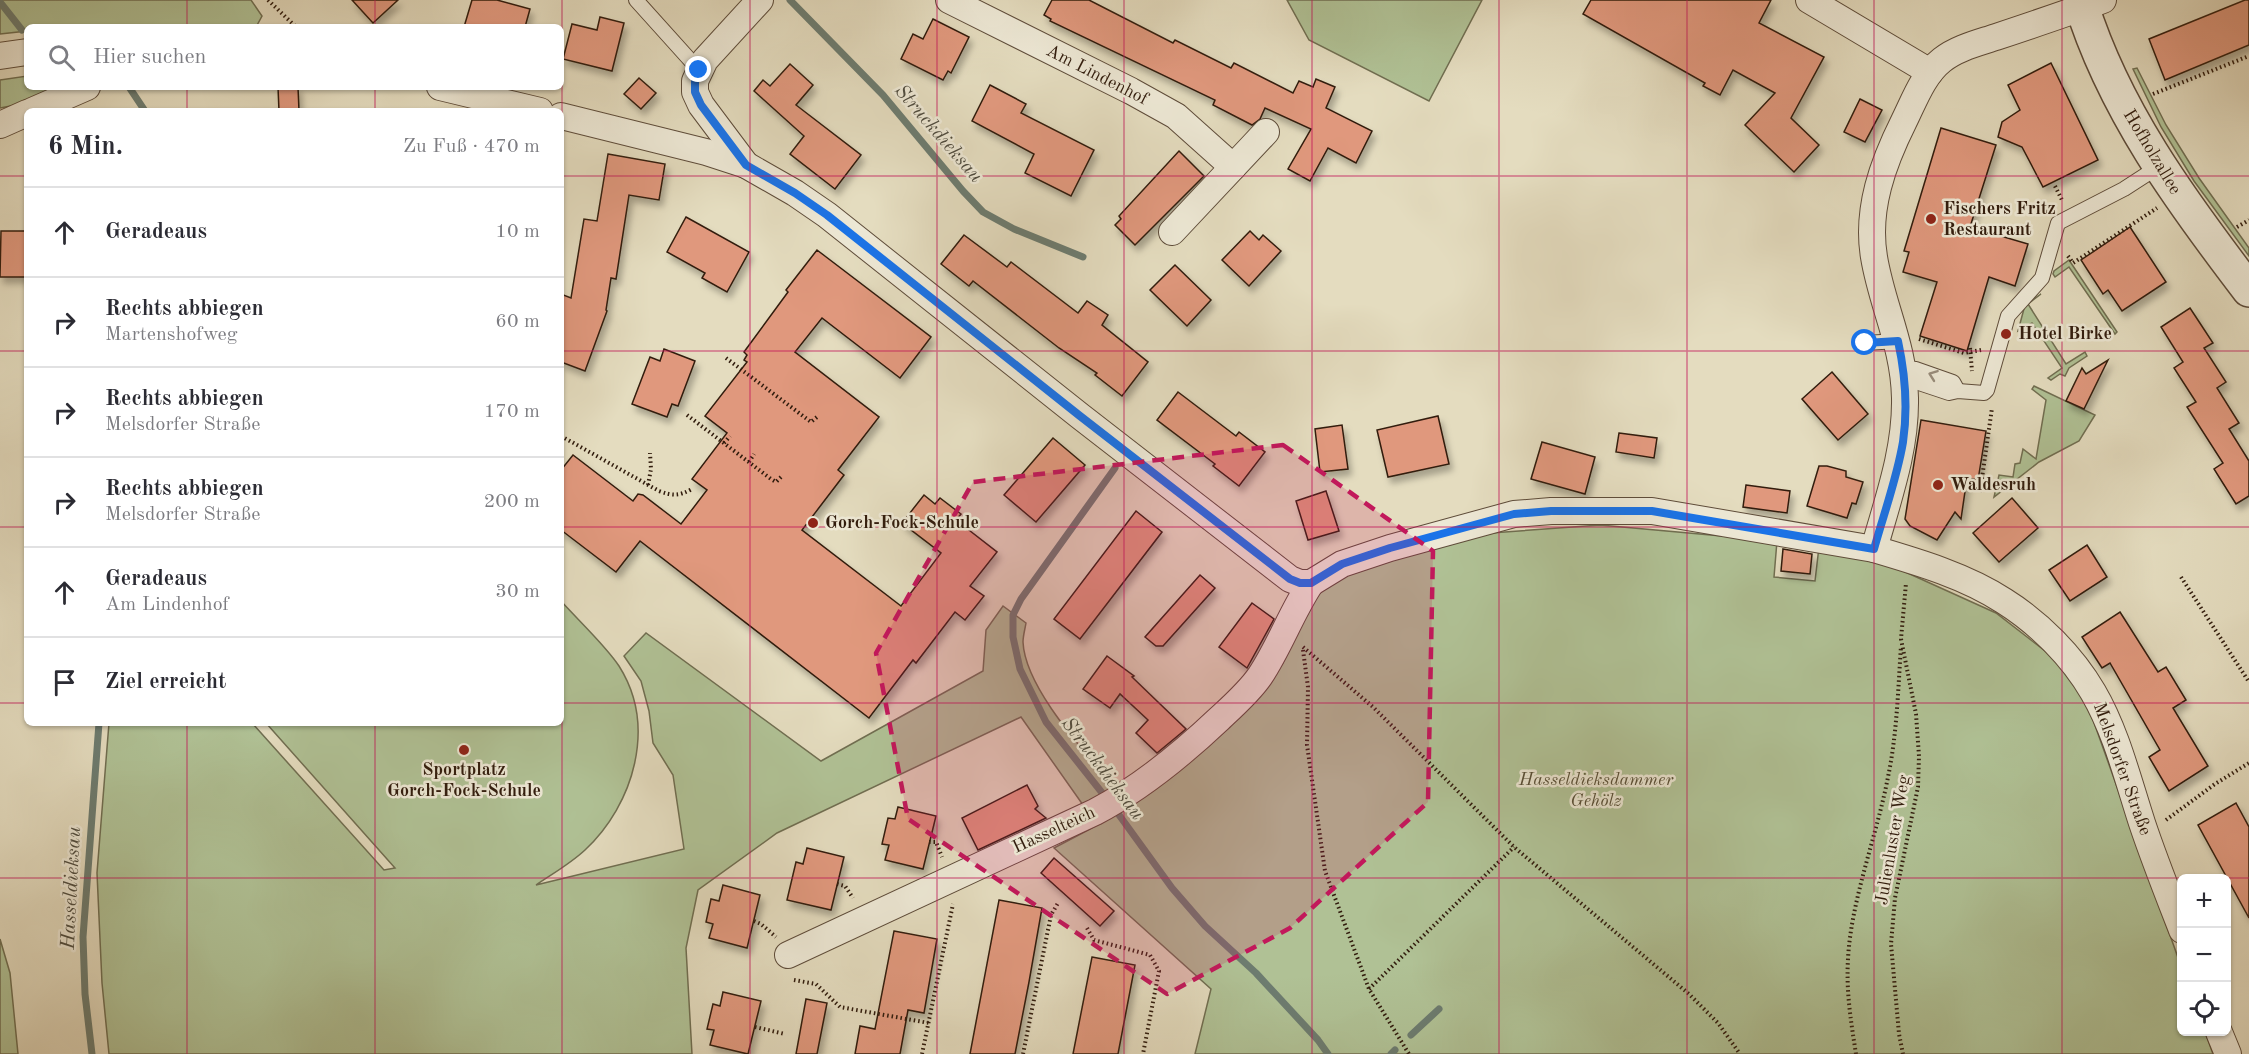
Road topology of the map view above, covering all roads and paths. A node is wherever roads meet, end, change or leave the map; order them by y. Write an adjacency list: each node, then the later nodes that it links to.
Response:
1 (268, 0): 7 (path)
2 (636, 0): 11 (lane)
3 (760, 0): 11 (street)
4 (949, 0): 23 (street, Am Lindenhof)
5 (1809, 0): 12 (street)
6 (2089, 2): 12 (street); 24 (street, Hofholzallee)
7 (293, 24)
8 (24, 52): 9 (street)
9 (0, 56)
10 (2249, 56): 15 (path)
11 (699, 70): 22 (street)
12 (1930, 72): 30 (street)
13 (80, 90): 16 (street)
14 (452, 90): 17 (street)
15 (2153, 94)
16 (39, 108)
17 (528, 108)
18 (24, 114): 20 (street)
19 (564, 117): 22 (street)
20 (0, 124)
21 (1266, 132): 23 (street)
22 (746, 165): 56 (street)
23 (1233, 167): 27 (street)
24 (2167, 179): 28 (lane); 28 (path); 29 (street, Hofholzallee)
25 (2249, 220): 26 (path)
26 (2237, 227)
27 (1172, 232)
28 (2055, 236): 32 (lane)
29 (2249, 290)
30 (1898, 341): 31 (lane); 33 (path); 35 (street)
31 (1865, 343)
32 (1999, 348): 33 (path); 38 (lane)
33 (1970, 350): 38 (path)
34 (726, 358): 37 (path)
35 (1903, 375): 38 (lane); 53 (street)
36 (764, 376): 37 (path)
37 (759, 382): 40 (path)
38 (1984, 393): 52 (path)
39 (789, 395): 40 (path)
40 (784, 401): 42 (path)
41 (687, 415): 45 (path)
42 (817, 417)
43 (730, 436): 45 (path)
44 (564, 438): 50 (path)
45 (724, 443): 48 (path)
46 (650, 453): 50 (path)
47 (754, 454): 48 (path)
48 (748, 462): 49 (path)
49 (782, 476)
50 (648, 486): 51 (path)
51 (692, 489)
52 (1980, 492)
53 (1874, 549): 54 (street, Melsdorfer Straße); 56 (street, Melsdorfer Straße)
54 (1907, 559): 58 (path, Julienluster Weg); 62 (street, Melsdorfer Straße)
55 (2181, 577): 60 (path)
56 (1311, 583): 57 (street, Hasselteich)
57 (1286, 625): 59 (path); 64 (street, Hasselteich)
58 (1901, 639): 80 (path); 81 (path, Julienluster Weg)
59 (1302, 646): 63 (path); 70 (path)
60 (2249, 682)
61 (2249, 763): 62 (path)
62 (2146, 833): 67 (street, Melsdorfer Straße)
63 (1514, 847): 70 (path); 79 (path)
64 (951, 877): 68 (street, Hasselteich); 71 (path)
65 (1058, 903): 76 (path)
66 (1087, 928): 77 (path)
67 (2180, 928)
68 (788, 955)
69 (794, 980): 71 (path)
70 (1369, 989): 78 (path)
71 (928, 1023): 75 (path)
72 (755, 1027): 73 (path)
73 (785, 1034)
74 (2221, 1036): 82 (street)
75 (922, 1054)
76 (1023, 1054)
77 (1143, 1054)
78 (1409, 1054)
79 (1740, 1054)
80 (1856, 1054)
81 (1903, 1054)
82 (2228, 1054)

